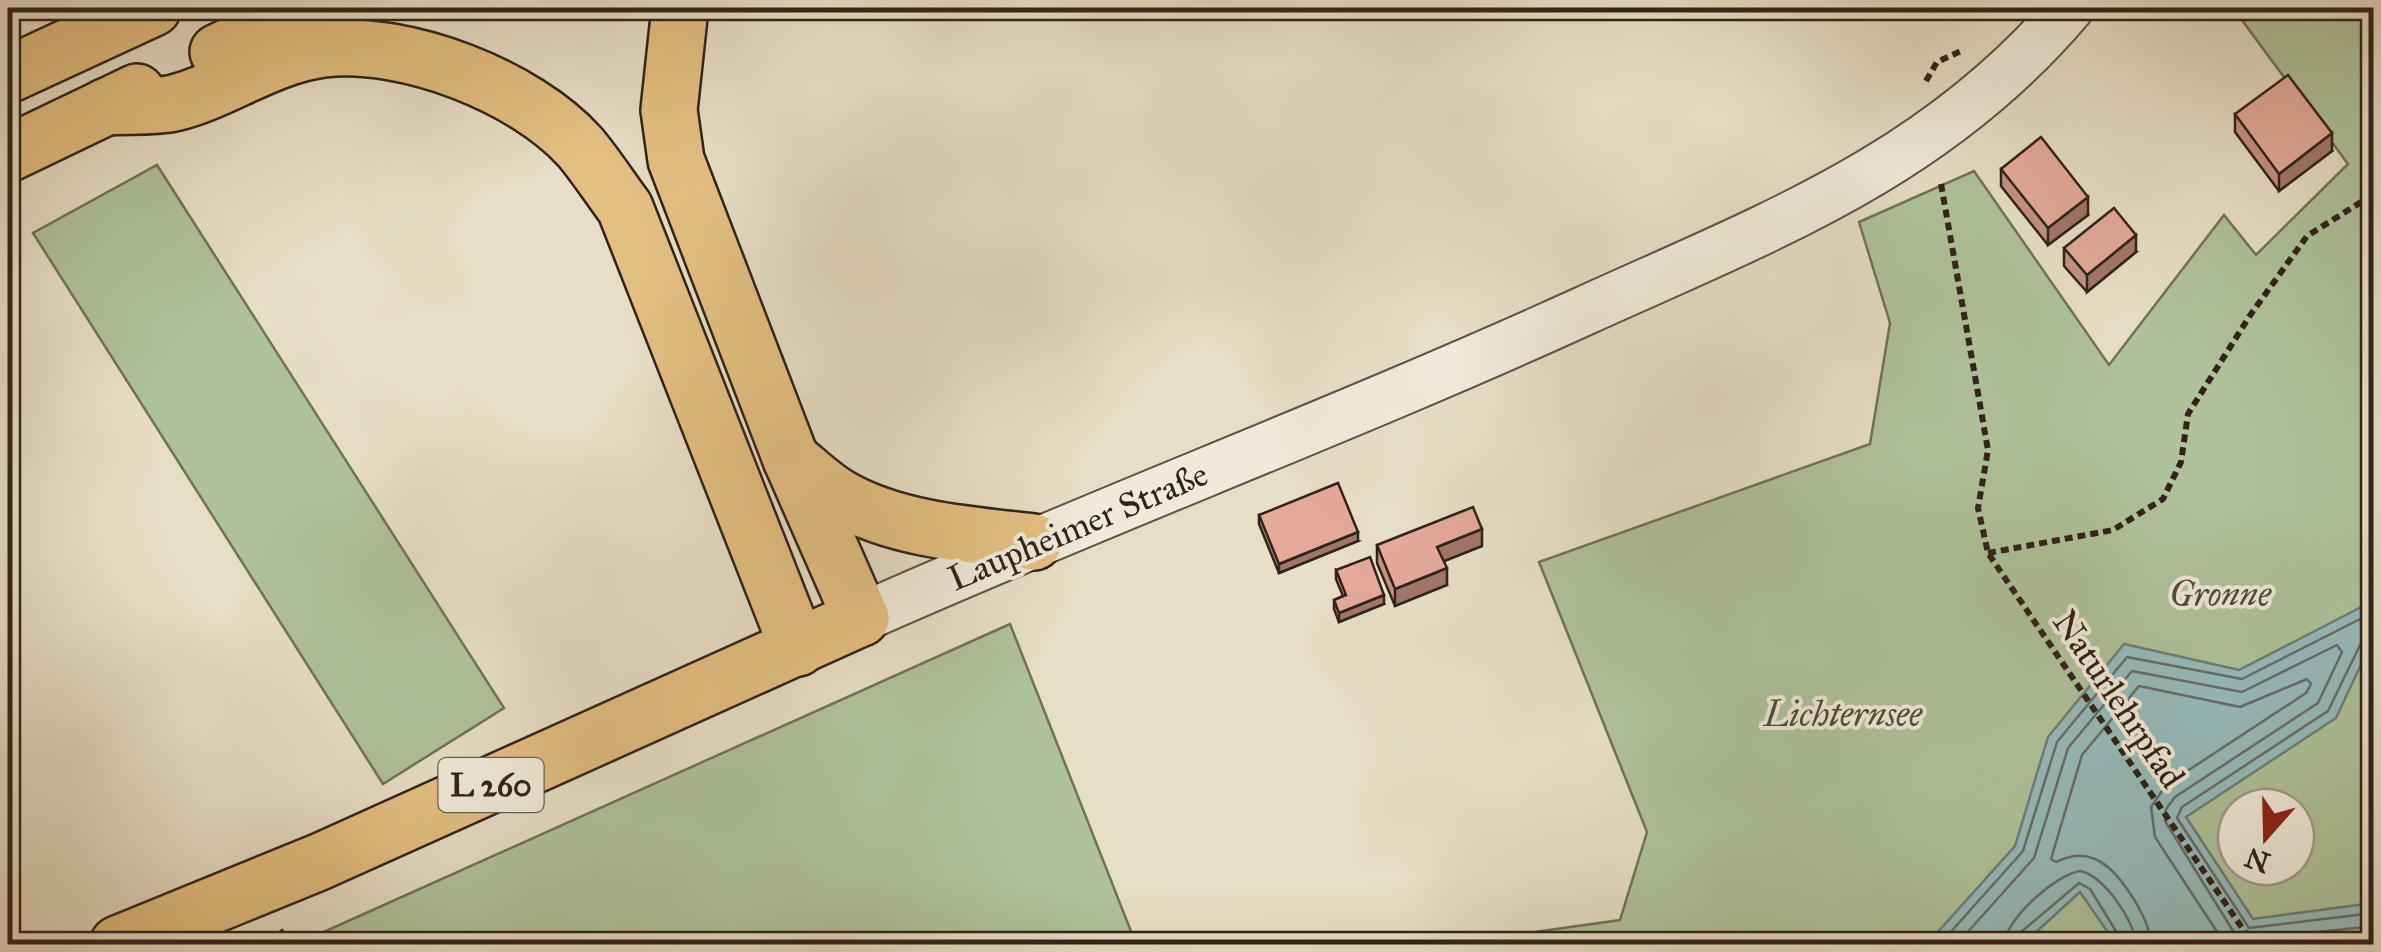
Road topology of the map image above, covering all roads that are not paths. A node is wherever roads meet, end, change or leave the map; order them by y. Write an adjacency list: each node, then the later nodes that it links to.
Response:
1 (79, 8): 6 (main road)
2 (153, 8): 6 (main road)
3 (310, 8): 7 (main road)
4 (680, 8): 9 (main road)
5 (2069, 8): 10 (street, Laupheimer Straße)
6 (8, 72)
7 (105, 107): 8 (main road); 12 (main road)
8 (8, 154)
9 (791, 459): 10 (main road); 11 (main road)
10 (1034, 542): 11 (street, Laupheimer Straße)
11 (862, 618): 12 (main road, Laupheimer Straße / L 260)
12 (798, 648): 13 (main road, Laupheimer Straße / L 260)
13 (133, 942)

